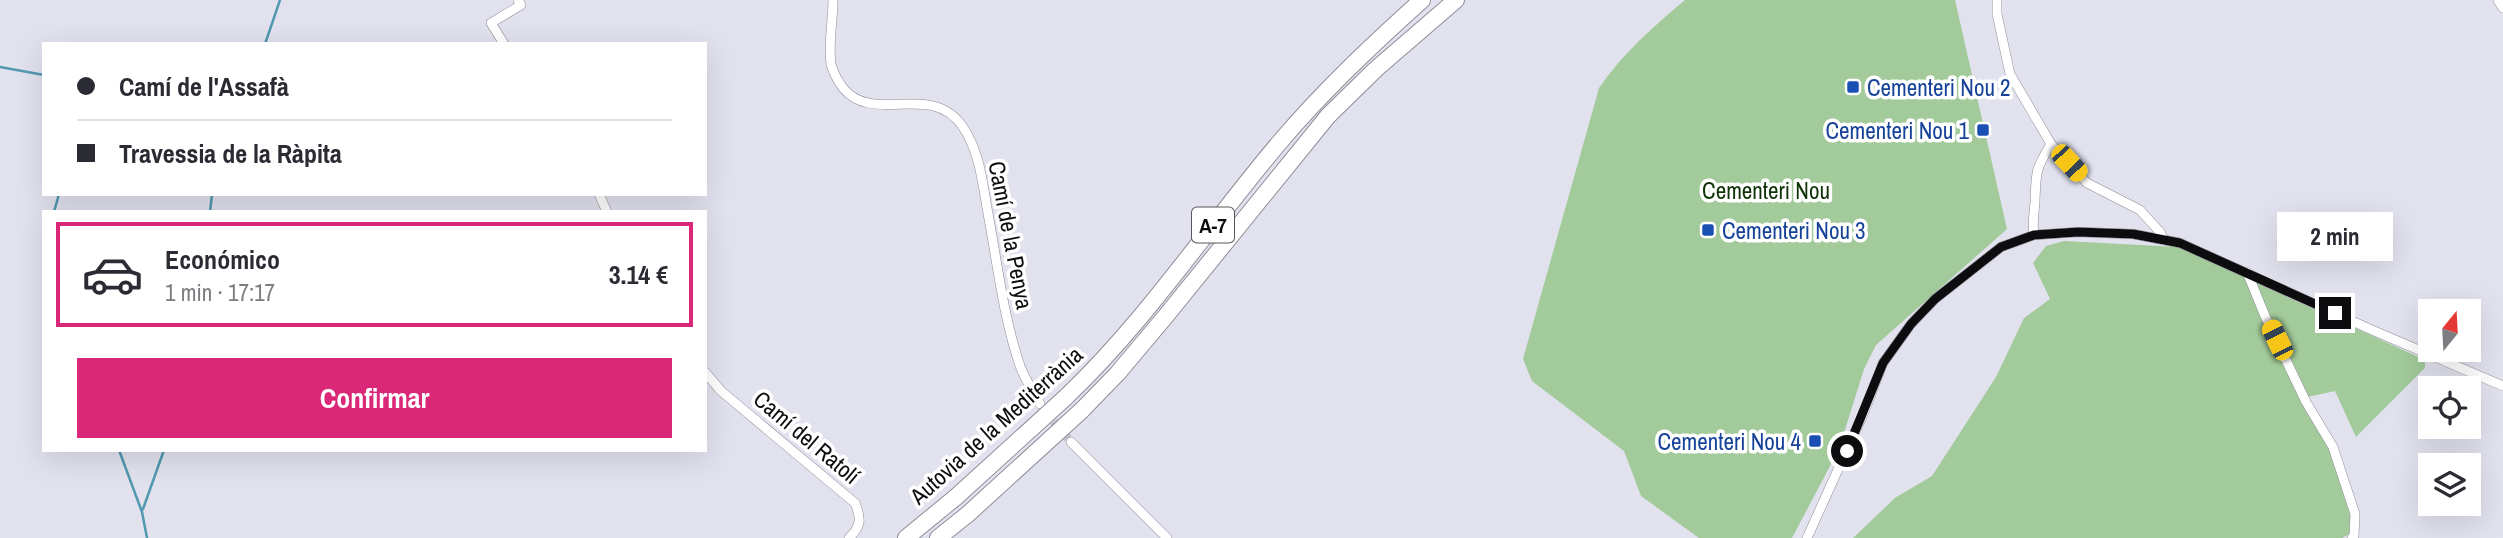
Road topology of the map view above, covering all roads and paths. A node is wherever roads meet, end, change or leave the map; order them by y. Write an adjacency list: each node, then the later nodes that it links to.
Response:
1 (519, 0): 8 (street)
2 (833, 0): 15 (street, Camí de la Penya)
3 (1422, 0): 18 (highway, Autovia de la Mediterrània / A-7, bridge)
4 (1455, 0): 19 (highway, Autovia de la Mediterrània / A-7, bridge)
5 (1997, 0): 9 (street)
6 (2498, 0): 7 (street)
7 (2503, 8)
8 (503, 42)
9 (2051, 144): 10 (street); 11 (street)
10 (2034, 235): 11 (street); 21 (street)
11 (2164, 240): 12 (street)
12 (2247, 272): 14 (street); 22 (street)
13 (707, 374): 17 (street, Camí del Ratolí)
14 (2503, 386)
15 (1040, 404)
16 (1071, 442): 20 (street)
17 (849, 538)
18 (905, 538)
19 (938, 538)
20 (1167, 538)
21 (1807, 538)
22 (2351, 538)

